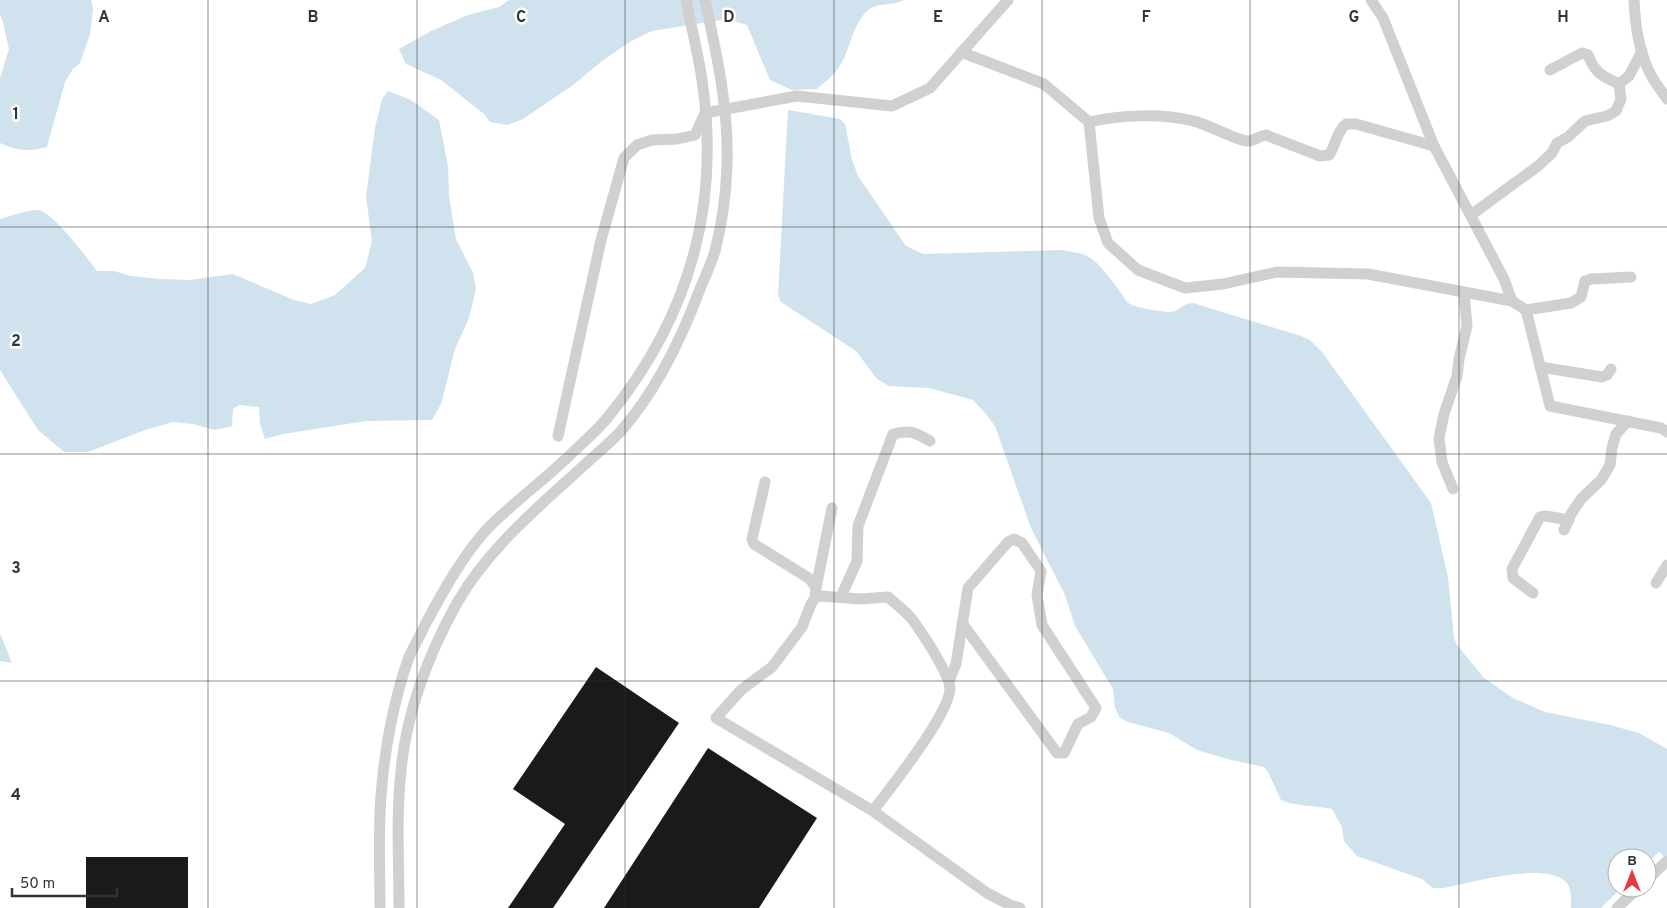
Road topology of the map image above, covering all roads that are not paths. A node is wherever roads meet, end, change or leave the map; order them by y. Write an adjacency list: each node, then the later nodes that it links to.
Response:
1 (686, 0): 12 (street)
2 (705, 0): 11 (street)
3 (1008, 0): 7 (street)
4 (1371, 0): 14 (street)
5 (1634, 0): 6 (street)
6 (1642, 50): 9 (street); 10 (street)
7 (961, 52): 11 (street); 13 (street)
8 (1550, 70): 9 (street)
9 (1619, 84): 15 (street)
10 (1667, 99)
11 (725, 109): 12 (street); 39 (street)
12 (705, 113): 24 (street); 38 (street)
13 (1088, 122): 14 (street); 17 (street)
14 (1434, 146): 15 (street)
15 (1471, 215): 18 (street)
16 (1631, 277): 19 (street)
17 (1464, 292): 18 (street); 27 (street)
18 (1512, 301): 19 (street)
19 (1526, 310): 20 (street)
20 (1540, 367): 21 (street); 22 (street)
21 (1611, 369)
22 (1628, 421): 23 (street); 32 (street)
23 (1667, 432)
24 (558, 436)
25 (930, 441): 33 (street)
26 (765, 482): 31 (street)
27 (1453, 489)
28 (832, 508): 31 (street)
29 (1667, 565): 30 (street)
30 (1656, 583)
31 (815, 593): 33 (street); 36 (street)
32 (1533, 593)
33 (841, 598): 35 (street)
34 (962, 624): 34 (street); 35 (street)
35 (949, 681): 36 (street)
36 (873, 811): 40 (street)
37 (1628, 898): 41 (street)
38 (380, 908)
39 (399, 908)
40 (1020, 908)
41 (1617, 908)

